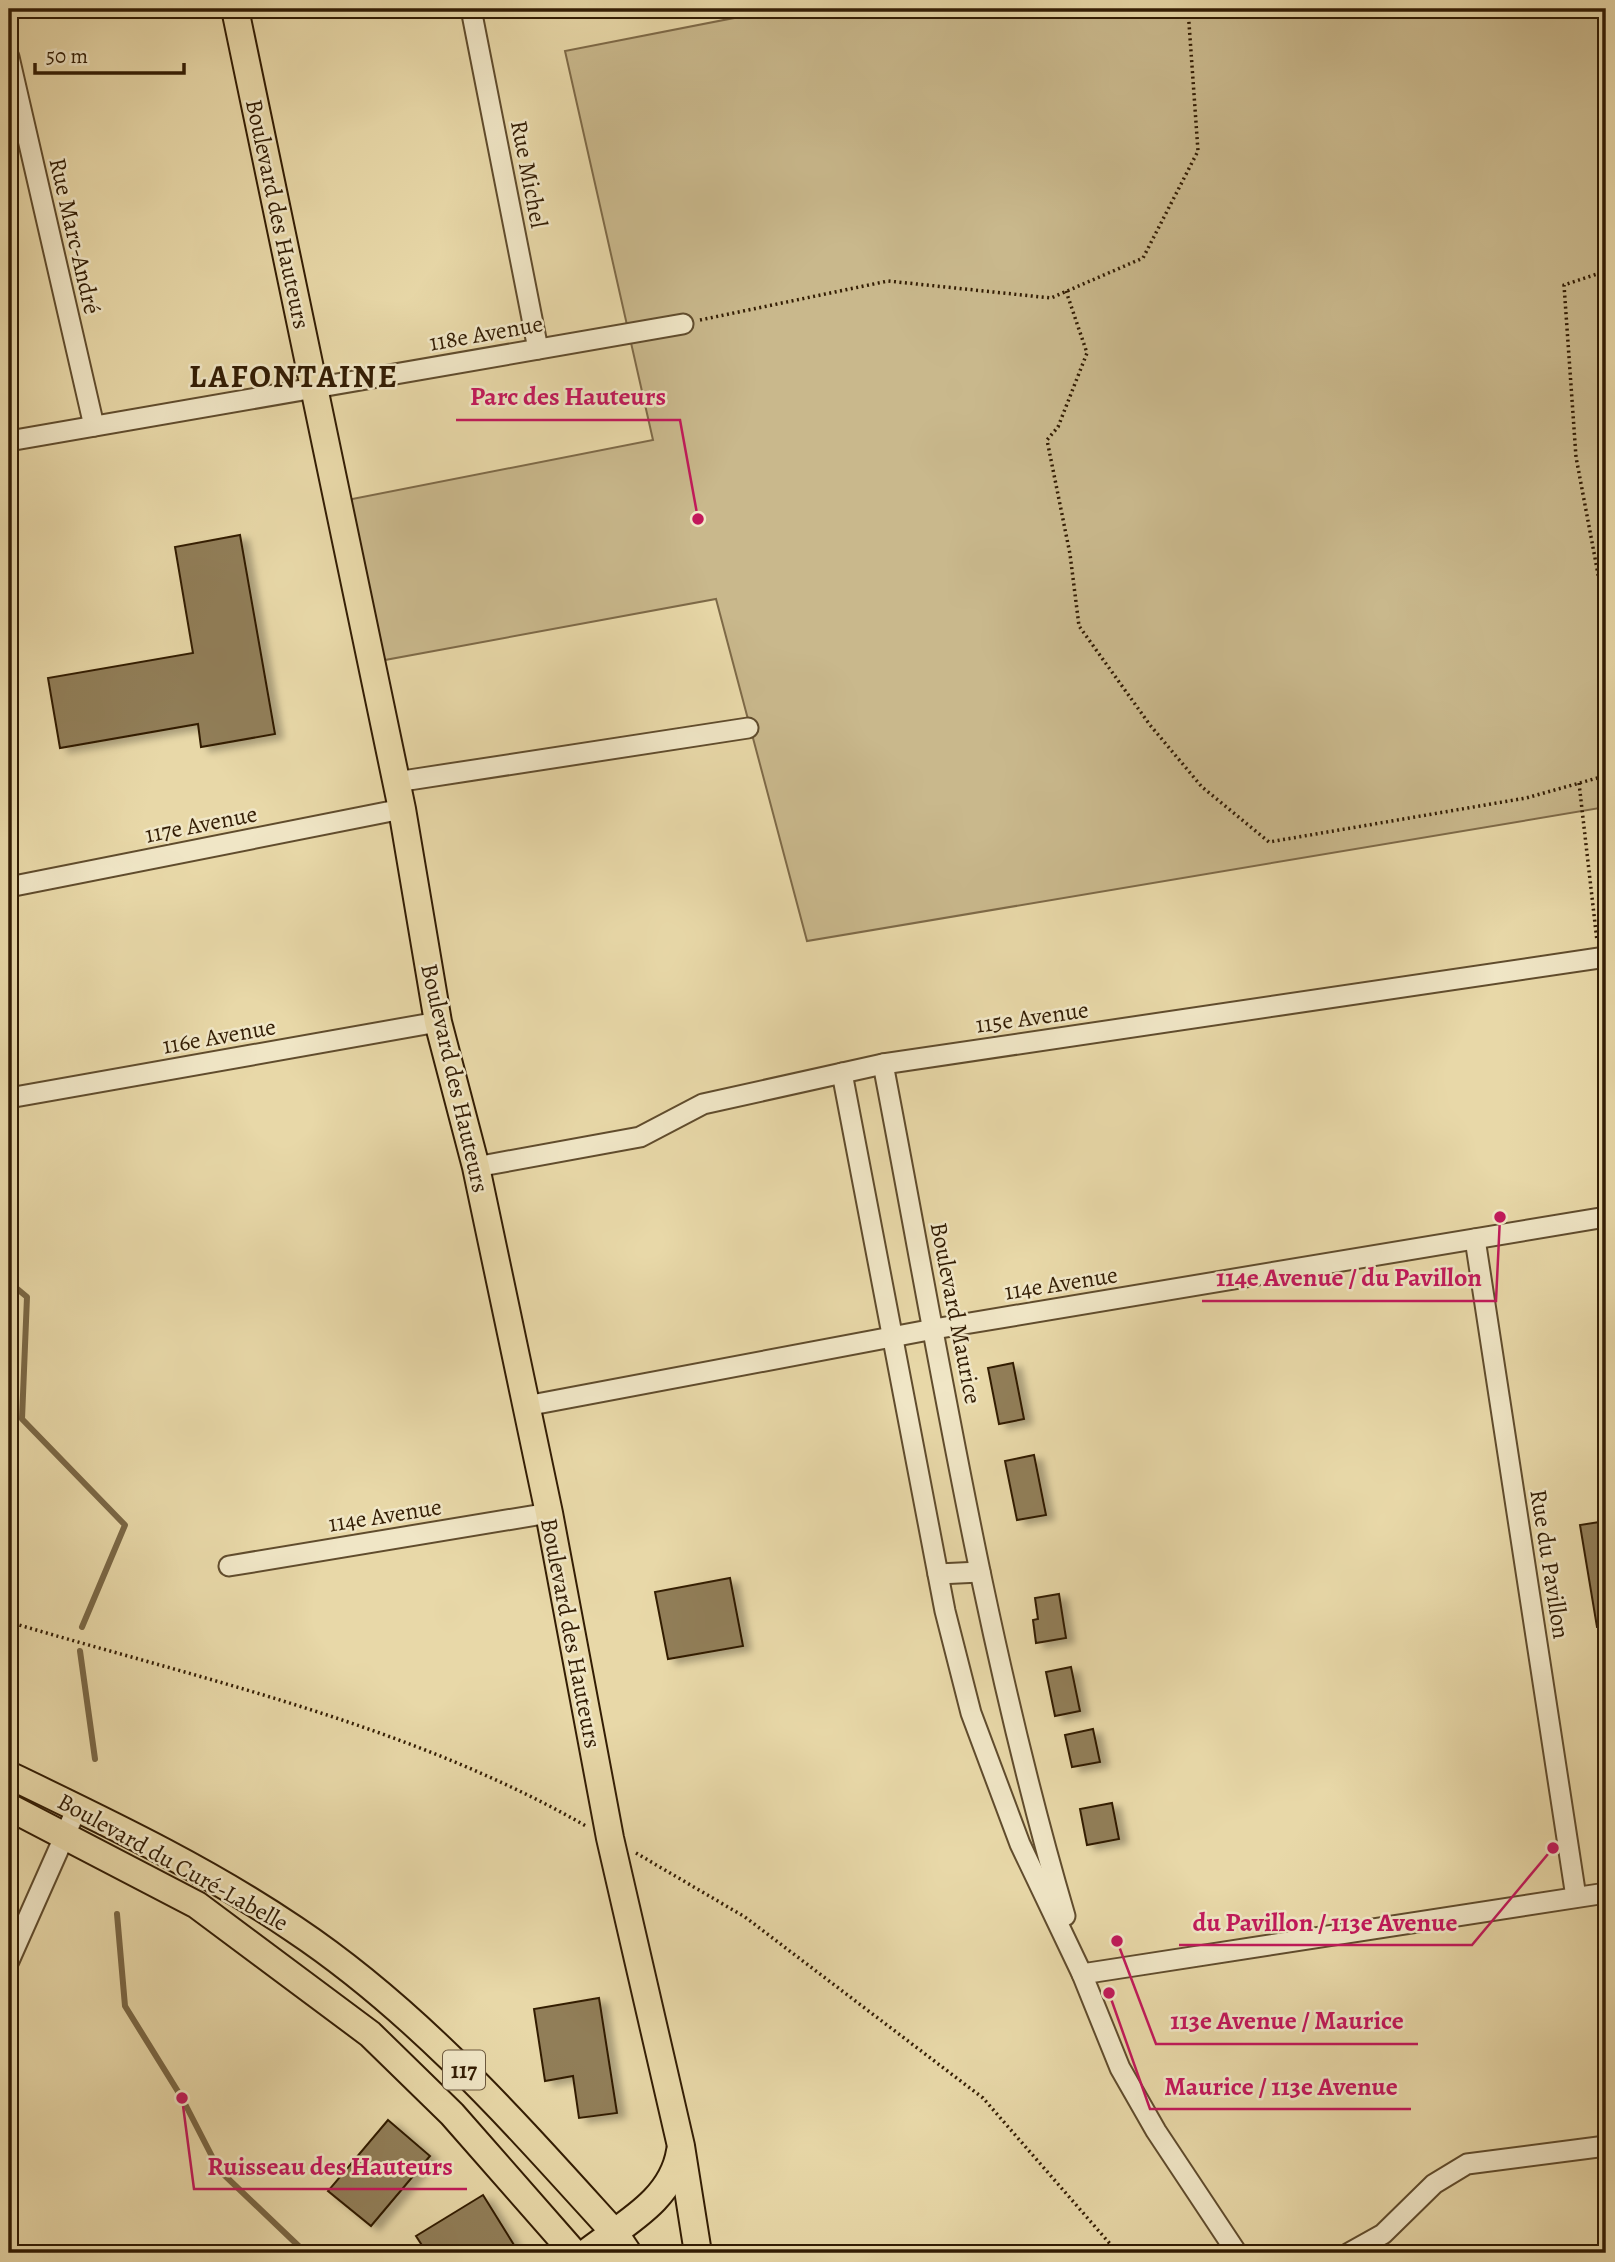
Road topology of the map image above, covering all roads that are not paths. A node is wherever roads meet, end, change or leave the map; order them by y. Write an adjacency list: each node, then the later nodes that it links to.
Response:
1 (235, 9): 6 (main road, Boulevard des Hauteurs)
2 (471, 9): 5 (street, Rue Michel)
3 (9, 57): 7 (street, Rue Marc-André)
4 (683, 324): 5 (street, 118e Avenue)
5 (538, 349): 6 (street, 118e Avenue)
6 (314, 388): 7 (street, 118e Avenue); 10 (main road, Boulevard des Hauteurs)
7 (94, 426): 8 (street, 118e Avenue)
8 (9, 441)
9 (748, 728): 10 (street)
10 (396, 782): 11 (main road, Boulevard des Hauteurs)
11 (402, 809): 12 (street, 117e Avenue); 14 (main road, Boulevard des Hauteurs)
12 (9, 887)
13 (1603, 958): 15 (street, 115e Avenue)
14 (439, 1021): 17 (street, 116e Avenue); 18 (main road, Boulevard des Hauteurs)
15 (883, 1064): 16 (street, 115e Avenue); 21 (street, Boulevard Maurice)
16 (842, 1073): 18 (street, 115e Avenue); 22 (street, Boulevard Maurice)
17 (9, 1098)
18 (477, 1167): 23 (main road, Boulevard des Hauteurs)
19 (1606, 1217): 20 (street, 114e Avenue)
20 (1475, 1239): 21 (street, 114e Avenue); 33 (street, Rue du Pavillon)
21 (934, 1329): 22 (street, 114e Avenue); 26 (street, Boulevard Maurice)
22 (892, 1337): 23 (street, 114e Avenue); 27 (street, Boulevard Maurice)
23 (526, 1406): 24 (main road, Boulevard des Hauteurs)
24 (549, 1513): 25 (street, 114e Avenue); 36 (main road, Boulevard des Hauteurs)
25 (229, 1566)
26 (980, 1572): 27 (street); 35 (street, Boulevard Maurice)
27 (938, 1574): 35 (street, Boulevard Maurice)
28 (9, 1775): 30 (main road, Boulevard du Curé-Labelle / 117)
29 (9, 1807): 31 (main road, Boulevard du Curé-Labelle / 117)
30 (77, 1808): 31 (street); 38 (main road, Boulevard du Curé-Labelle / 117)
31 (65, 1834): 34 (street); 39 (main road, Boulevard du Curé-Labelle / 117)
32 (1606, 1892): 33 (street)
33 (1576, 1897): 35 (street)
34 (9, 1961)
35 (1082, 1974): 42 (street, Boulevard Maurice)
36 (681, 2146): 38 (main road); 41 (main road, Boulevard des Hauteurs)
37 (1606, 2146): 43 (street)
38 (621, 2243): 40 (main road)
39 (574, 2253)
40 (586, 2253)
41 (698, 2253)
42 (1237, 2253)
43 (1349, 2253)

